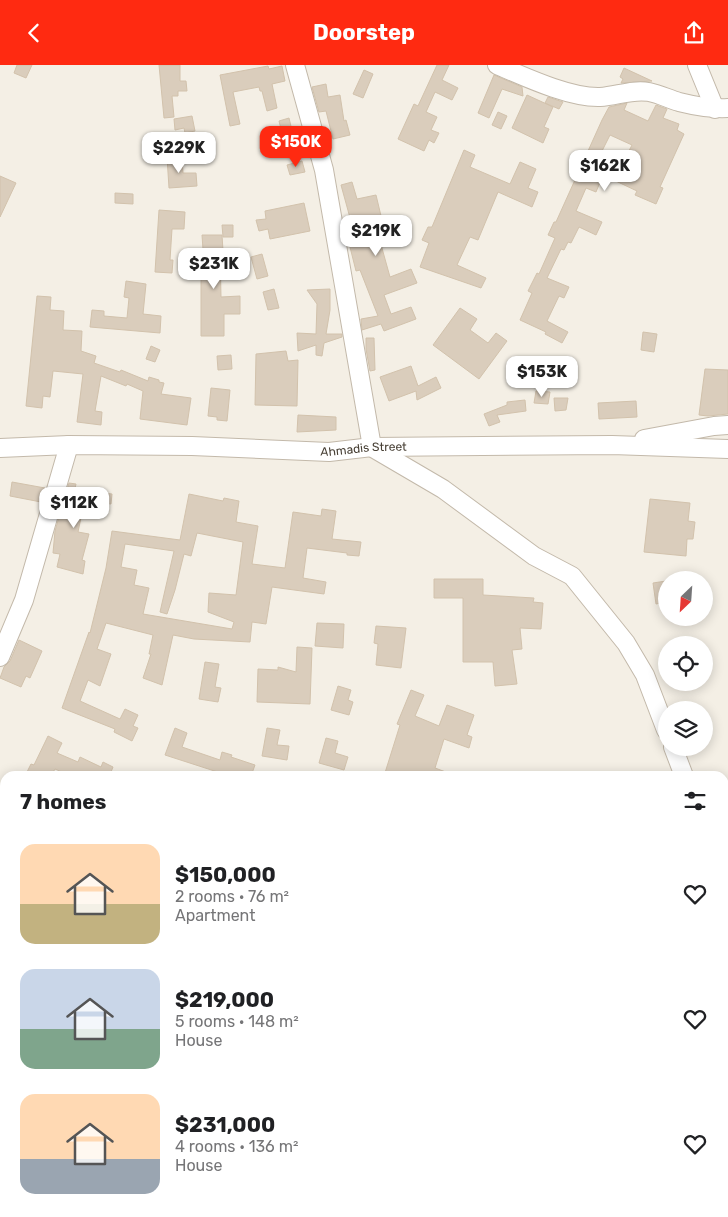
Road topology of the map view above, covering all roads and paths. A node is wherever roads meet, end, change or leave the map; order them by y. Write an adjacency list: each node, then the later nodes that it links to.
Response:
1 (295, 65): 8 (street)
2 (497, 65): 4 (street)
3 (697, 65): 4 (street)
4 (722, 108)
5 (728, 425): 7 (street)
6 (69, 445): 8 (street, Ahmadis Street); 9 (street, Ahmadis Street); 11 (street)
7 (612, 445): 8 (street, Ahmadis Street); 10 (street, Ahmadis Street)
8 (372, 447): 12 (street)
9 (0, 448)
10 (728, 449)
11 (0, 657)
12 (658, 709)
13 (676, 756): 14 (street)
14 (682, 771)

